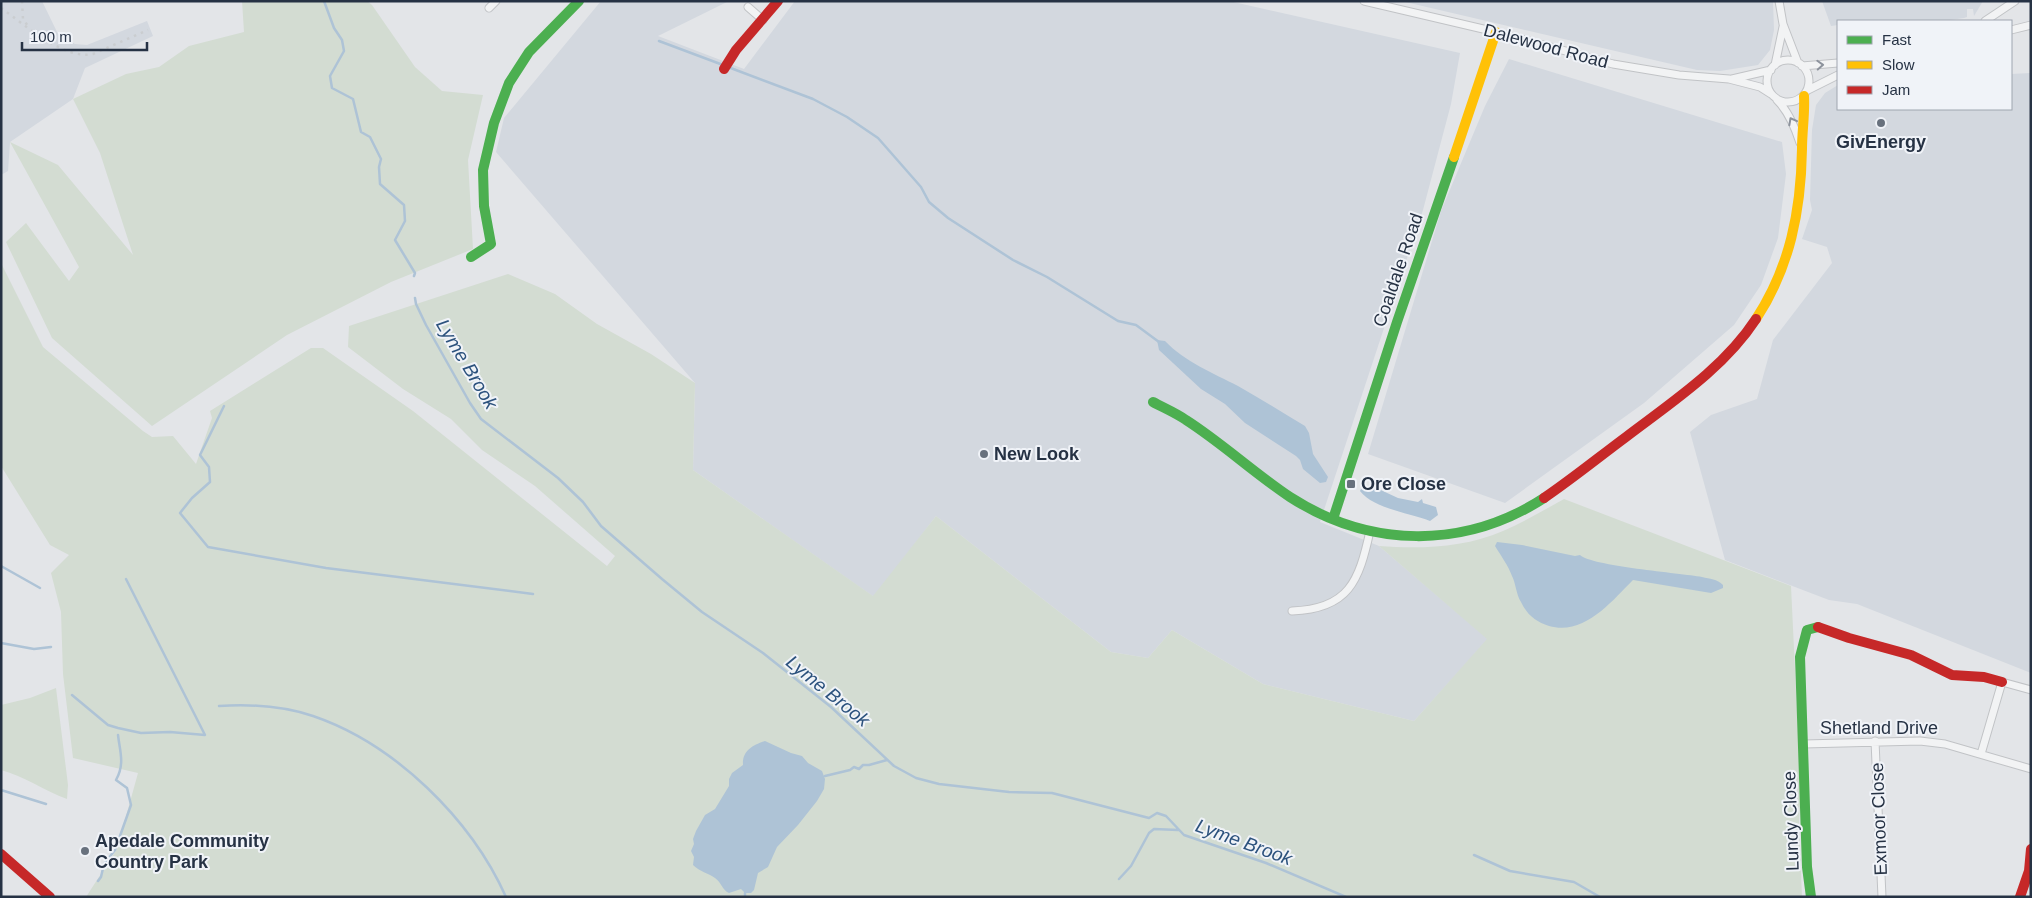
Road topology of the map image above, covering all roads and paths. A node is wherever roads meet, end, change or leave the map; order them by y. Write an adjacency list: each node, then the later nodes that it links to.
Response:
1 (579, 1): 24 (street)
2 (778, 1): 9 (street)
3 (1364, 1): 14 (street, Dalewood Road)
4 (1779, 1): 11 (street)
5 (2015, 1): 10 (street)
6 (495, 2): 8 (street)
7 (748, 7): 9 (street)
8 (489, 8)
9 (763, 20): 18 (street)
10 (1987, 20)
11 (1783, 24): 15 (street); 17 (street)
12 (2031, 25): 13 (street)
13 (2012, 30)
14 (1496, 32): 20 (street, Dalewood Road); 26 (street, Coaldale Road)
15 (1800, 64): 16 (street, one-way to 16); 17 (street); 21 (street)
16 (1837, 64)
17 (1773, 67): 20 (street, Dalewood Road); 22 (street)
18 (724, 69)
19 (1837, 76): 21 (street)
20 (1729, 79): 22 (street, Dalewood Road)
21 (1806, 93): 22 (street); 23 (street)
22 (1773, 96): 23 (street, one-way to 22)
23 (1802, 148): 27 (street)
24 (471, 257)
25 (1152, 402): 26 (street)
26 (1333, 520): 27 (street)
27 (1370, 531): 28 (street)
28 (1292, 611)
29 (2002, 682): 30 (street); 32 (street, Shetland Drive); 33 (street)
30 (2031, 690)
31 (1875, 741): 32 (street, Shetland Drive); 33 (street, Shetland Drive); 39 (street, Exmoor Close)
32 (1804, 744): 38 (street, Lundy Close)
33 (1981, 754): 34 (street, Shetland Drive)
34 (2031, 769)
35 (2031, 849): 40 (street)
36 (1, 854): 37 (street)
37 (50, 897)
38 (1811, 897)
39 (1882, 897)
40 (2020, 897)

